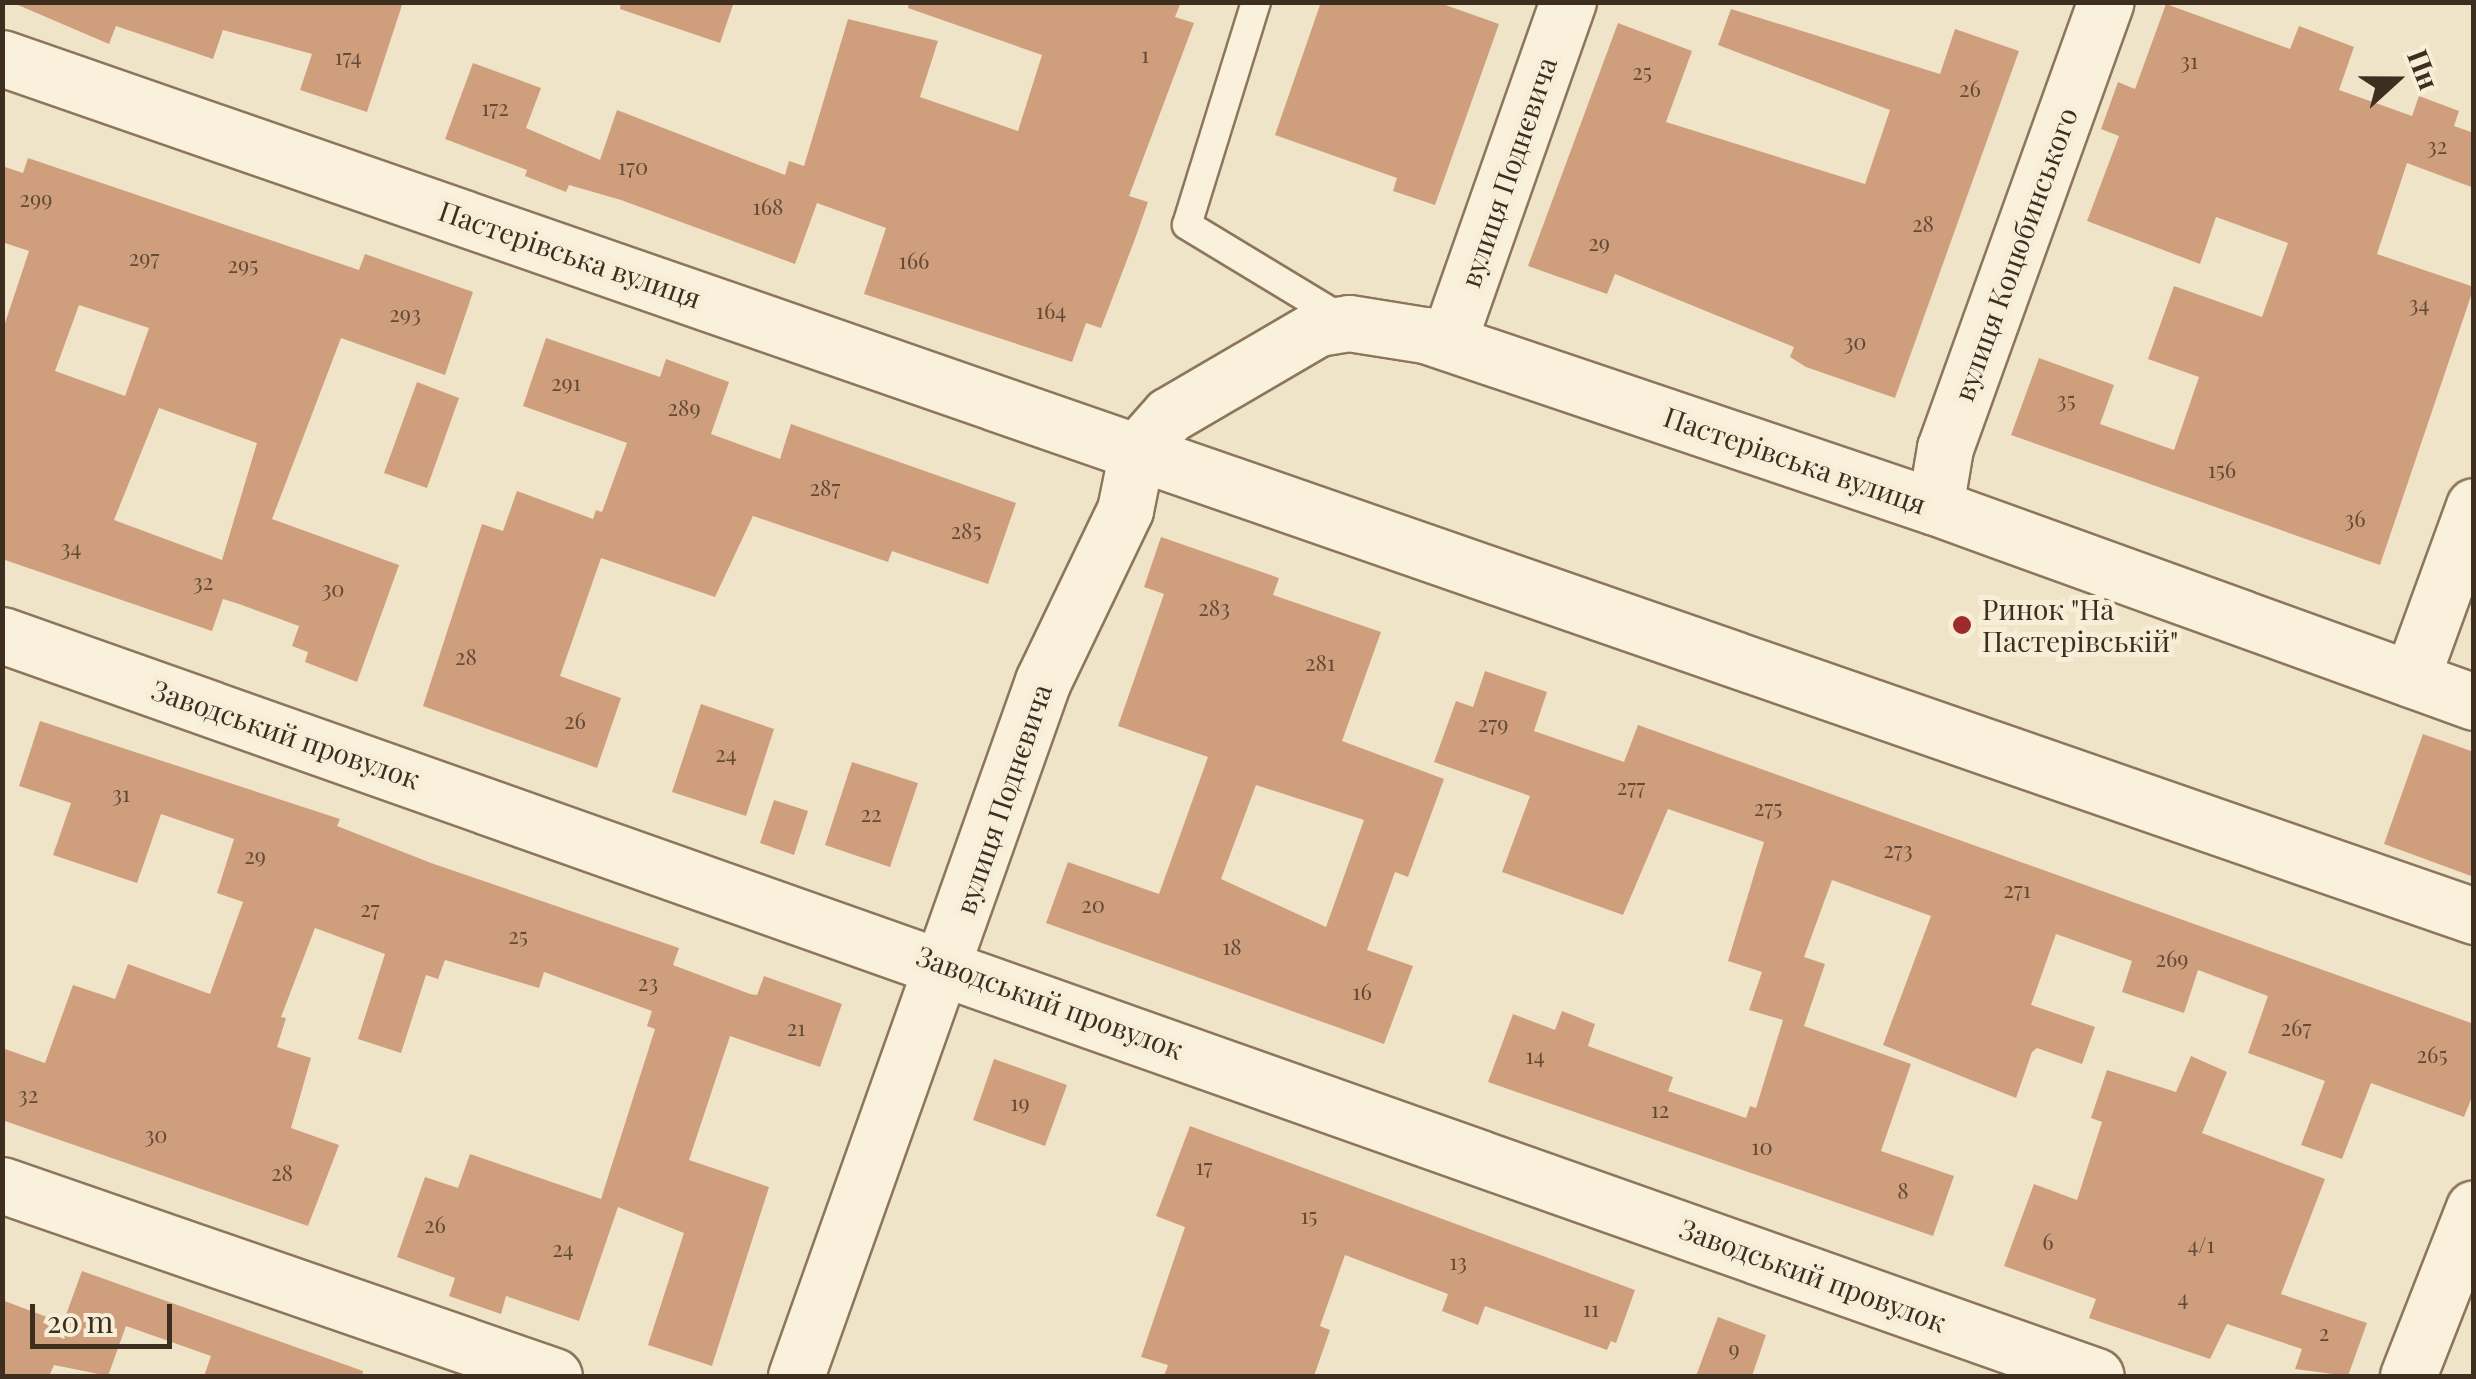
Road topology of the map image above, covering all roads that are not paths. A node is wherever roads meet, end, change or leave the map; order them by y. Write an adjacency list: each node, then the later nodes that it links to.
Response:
1 (1256, 2): 5 (lane)
2 (1568, 2): 6 (street, вулиця Поднєвича)
3 (2106, 2): 9 (street, вулиця Коцюбинського)
4 (2, 58): 7 (street, Пастерівська вулиця)
5 (1349, 323): 6 (street, Пастерівська вулиця); 7 (street, Пастерівська вулиця)
6 (1448, 342): 9 (street, Пастерівська вулиця)
7 (1137, 451): 13 (street, Пастерівська вулиця); 14 (street, вулиця Поднєвича)
8 (2474, 506): 11 (street)
9 (1935, 508): 11 (street, Пастерівська вулиця)
10 (2, 635): 14 (street, Заводський провулок)
11 (2411, 679): 12 (street, Пастерівська вулиця)
12 (2474, 702)
13 (2474, 916)
14 (945, 964): 18 (street, вулиця Поднєвича); 19 (street, Заводський провулок)
15 (2, 1186): 17 (street)
16 (2474, 1208): 20 (street)
17 (554, 1376)
18 (796, 1376)
19 (2096, 1376)
20 (2408, 1376)

